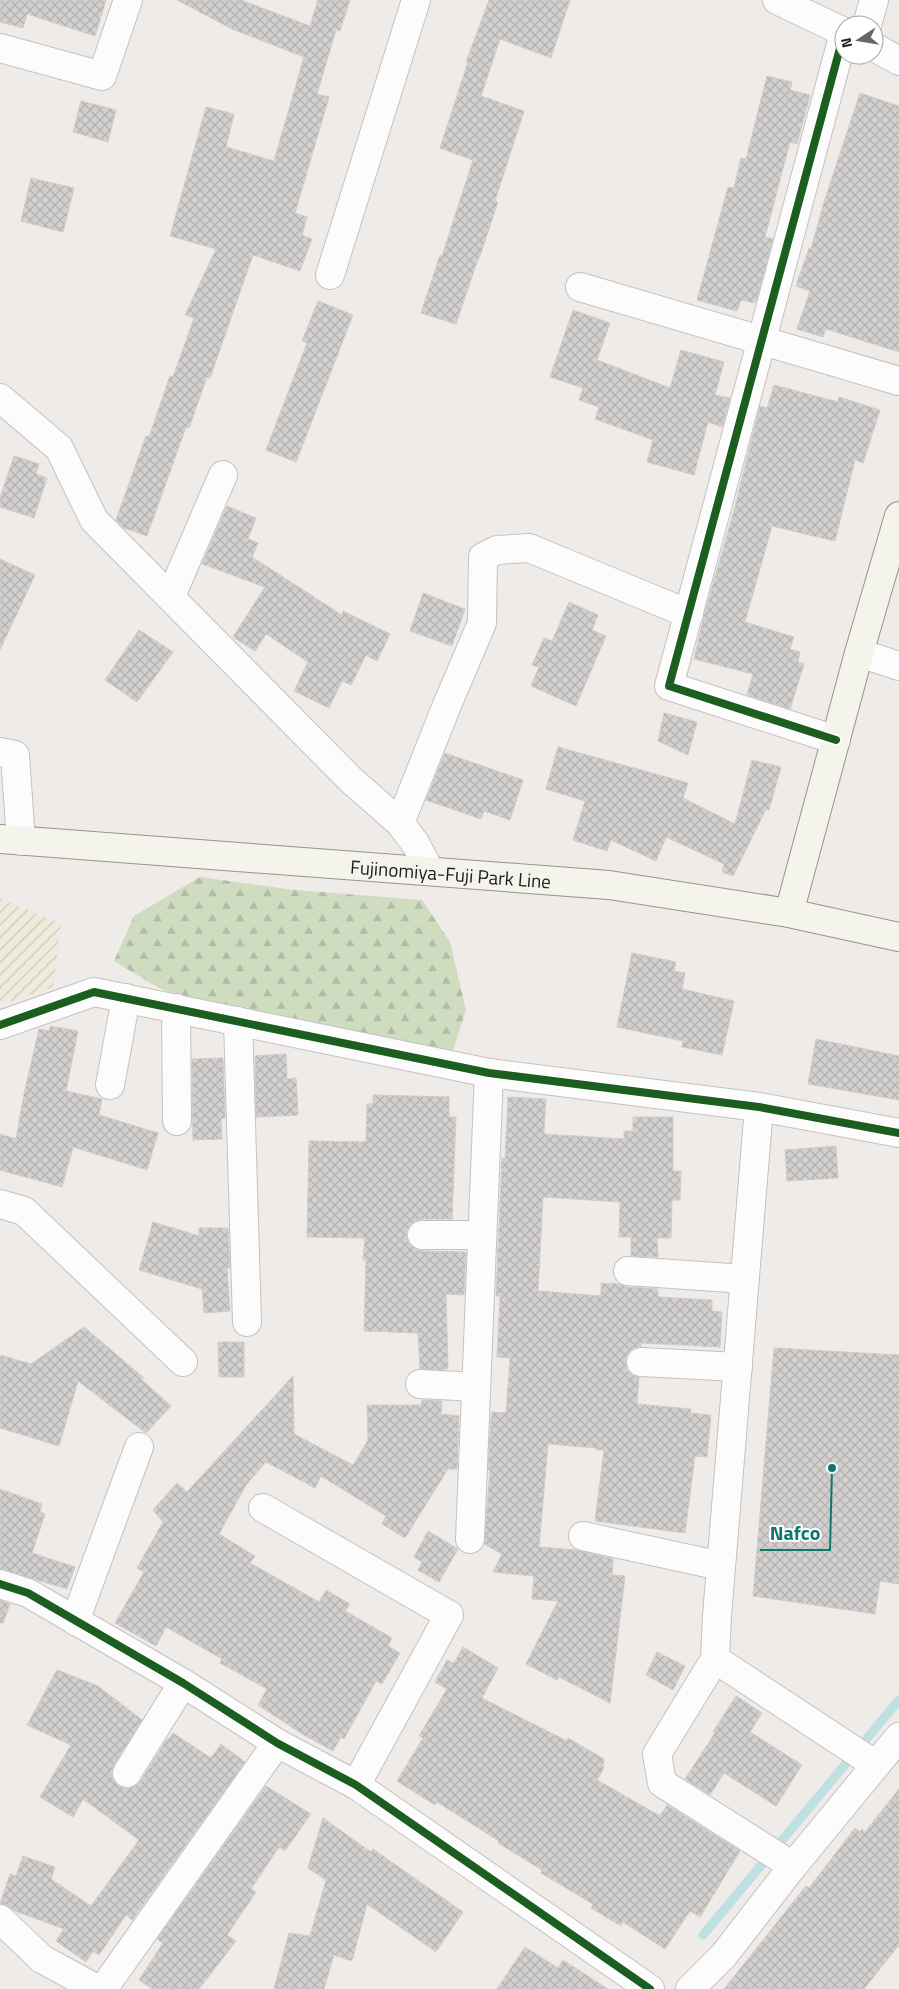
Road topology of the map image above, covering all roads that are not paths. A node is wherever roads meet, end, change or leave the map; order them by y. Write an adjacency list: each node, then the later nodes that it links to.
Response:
1 (128, 0): 7 (street)
2 (416, 0): 11 (street)
3 (777, 0): 6 (street)
4 (874, 0): 5 (street)
5 (870, 15)
6 (834, 27)
7 (0, 48)
8 (884, 53): 9 (street)
9 (899, 61)
10 (835, 65): 13 (street)
11 (330, 275)
12 (580, 287): 13 (street)
13 (762, 341): 14 (street); 19 (street)
14 (899, 381)
15 (0, 398): 18 (street)
16 (223, 475): 18 (street)
17 (899, 516): 20 (main road)
18 (171, 596): 24 (street)
19 (689, 614): 22 (street); 24 (street)
20 (859, 654): 21 (street); 22 (main road)
21 (899, 666)
22 (836, 740): 27 (main road)
23 (0, 752): 25 (street)
24 (400, 823): 26 (street)
25 (10, 840): 26 (main road, Fujinomiya-Fuji Park Line)
26 (430, 872): 27 (main road, Fujinomiya-Fuji Park Line)
27 (789, 913): 28 (main road, Fujinomiya-Fuji Park Line)
28 (899, 936)
29 (126, 998): 30 (street); 32 (street); 34 (street)
30 (176, 1008): 31 (street); 36 (street)
31 (238, 1021): 33 (street); 43 (street)
32 (0, 1025)
33 (489, 1073): 35 (street); 40 (street)
34 (110, 1085)
35 (759, 1107): 37 (street); 42 (street)
36 (177, 1121)
37 (899, 1133)
38 (0, 1204): 44 (street)
39 (422, 1235): 40 (street)
40 (482, 1235): 48 (street)
41 (628, 1271): 42 (street)
42 (745, 1280): 46 (street)
43 (247, 1322)
44 (183, 1362)
45 (640, 1362): 46 (street)
46 (738, 1367): 53 (street)
47 (420, 1384): 48 (street)
48 (476, 1387): 52 (street)
49 (139, 1447): 55 (street)
50 (263, 1508): 62 (street)
51 (583, 1536): 53 (street)
52 (470, 1540)
53 (721, 1566): 56 (street)
54 (0, 1584): 55 (street)
55 (76, 1621): 57 (street)
56 (715, 1660): 60 (street); 63 (street)
57 (183, 1683): 59 (street); 61 (street)
58 (899, 1737): 60 (street)
59 (277, 1743): 62 (street); 66 (street)
60 (865, 1758): 63 (street)
61 (127, 1773)
62 (356, 1785): 67 (street)
63 (789, 1862): 68 (street)
64 (0, 1918): 65 (street)
65 (97, 1989)
66 (103, 1989)
67 (650, 1989)
68 (690, 1989)

